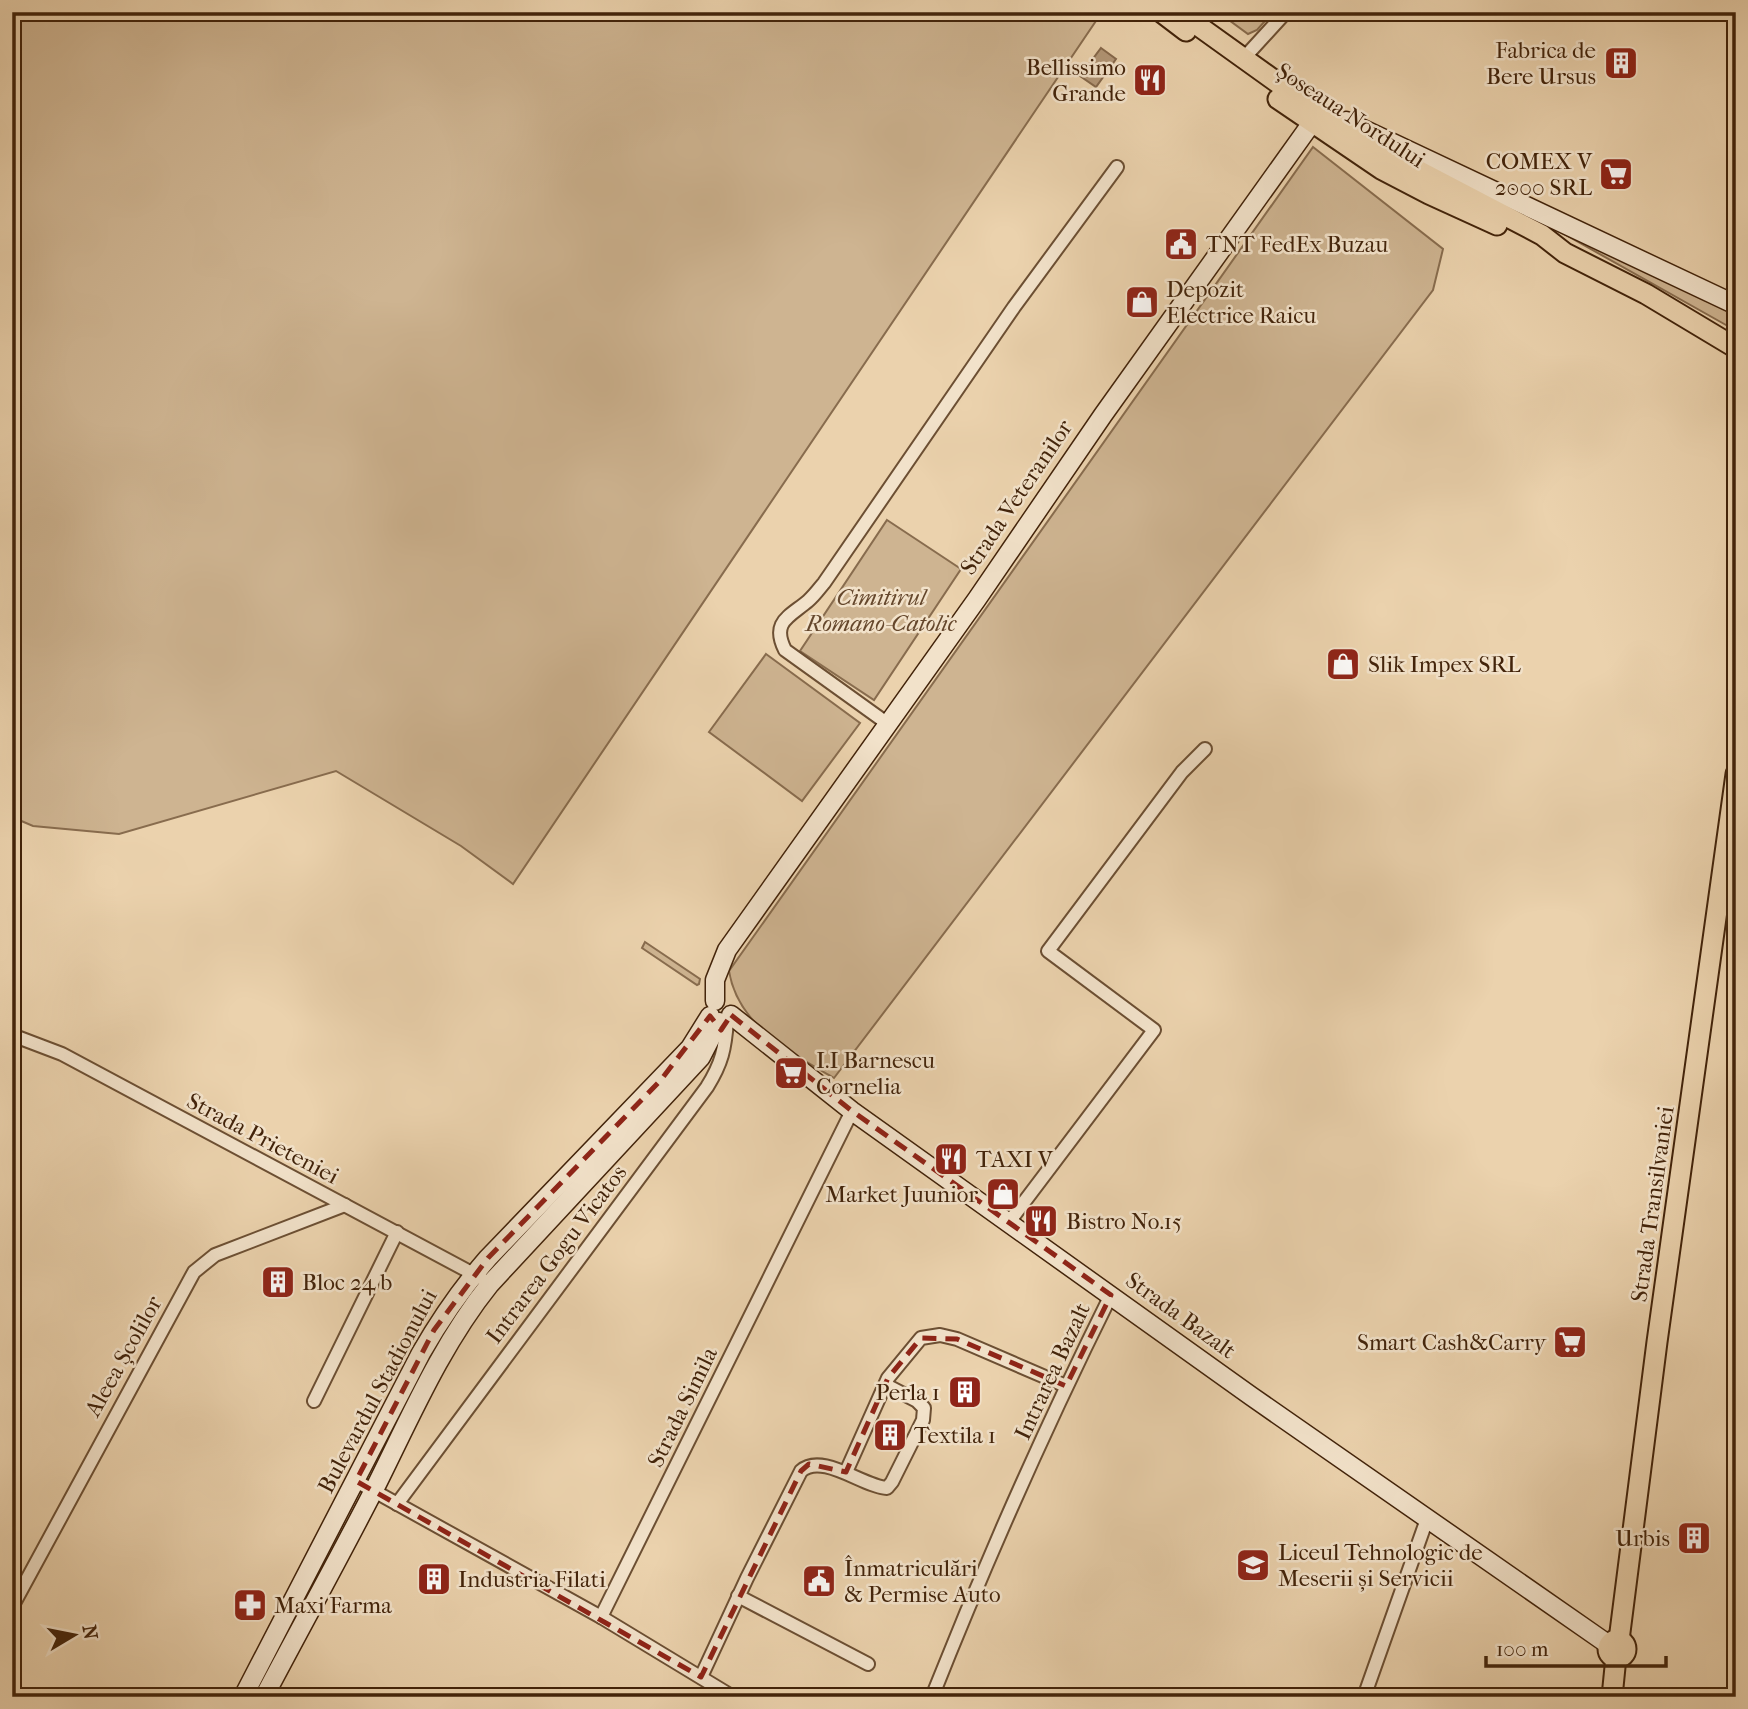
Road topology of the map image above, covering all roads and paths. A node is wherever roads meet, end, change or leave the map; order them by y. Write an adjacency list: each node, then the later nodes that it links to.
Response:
1 (1161, 12): 5 (main road, Șoseaua Nordului)
2 (1179, 12): 4 (main road, Șoseaua Nordului)
3 (1286, 12): 4 (street)
4 (1244, 58): 5 (main road, Șoseaua Nordului)
5 (1311, 115): 7 (main road, Șoseaua Nordului); 8 (main road, Șoseaua Nordului); 9 (main road, Strada Veteranilor)
6 (1117, 167): 9 (street)
7 (1736, 304)
8 (1736, 348)
9 (888, 724): 12 (main road, Strada Veteranilor)
10 (1205, 749): 16 (street)
11 (1736, 774): 32 (main road, Strada Transilvaniei)
12 (721, 1012): 14 (main road, Strada Bazalt); 18 (main road, Bulevardul Stadionului); 19 (main road, Bulevardul Stadionului); 27 (street, Intrarea Gogu Vicatos)
13 (12, 1035): 15 (street, Strada Prieteniei)
14 (852, 1111): 16 (main road, Strada Bazalt); 31 (street, Strada Simila)
15 (345, 1205): 17 (street, Strada Prieteniei); 30 (street, Aleea Școlilor)
16 (1009, 1222): 20 (main road, Strada Bazalt)
17 (397, 1232): 18 (street, Strada Prieteniei); 23 (street)
18 (474, 1274): 19 (street, Strada Prieteniei); 25 (main road, Bulevardul Stadionului)
19 (490, 1283): 26 (main road, Bulevardul Stadionului)
20 (1111, 1294): 22 (street, Intrarea Bazalt); 28 (main road, Strada Bazalt)
21 (886, 1385): 22 (street); 24 (street); 24 (street)
22 (1066, 1386): 38 (street, Intrarea Bazalt)
23 (313, 1401)
24 (846, 1472): 29 (street)
25 (356, 1481): 26 (street); 35 (main road, Bulevardul Stadionului)
26 (374, 1491): 27 (street); 36 (main road, Bulevardul Stadionului)
27 (397, 1504): 31 (street)
28 (1427, 1519): 32 (main road, Strada Bazalt); 39 (street)
29 (738, 1597): 33 (street); 34 (street)
30 (12, 1607)
31 (601, 1617): 34 (street)
32 (1615, 1648): 40 (main road, Strada Transilvaniei)
33 (868, 1664)
34 (701, 1677): 37 (street)
35 (243, 1697)
36 (264, 1697)
37 (733, 1697)
38 (932, 1697)
39 (1364, 1697)
40 (1612, 1697)

